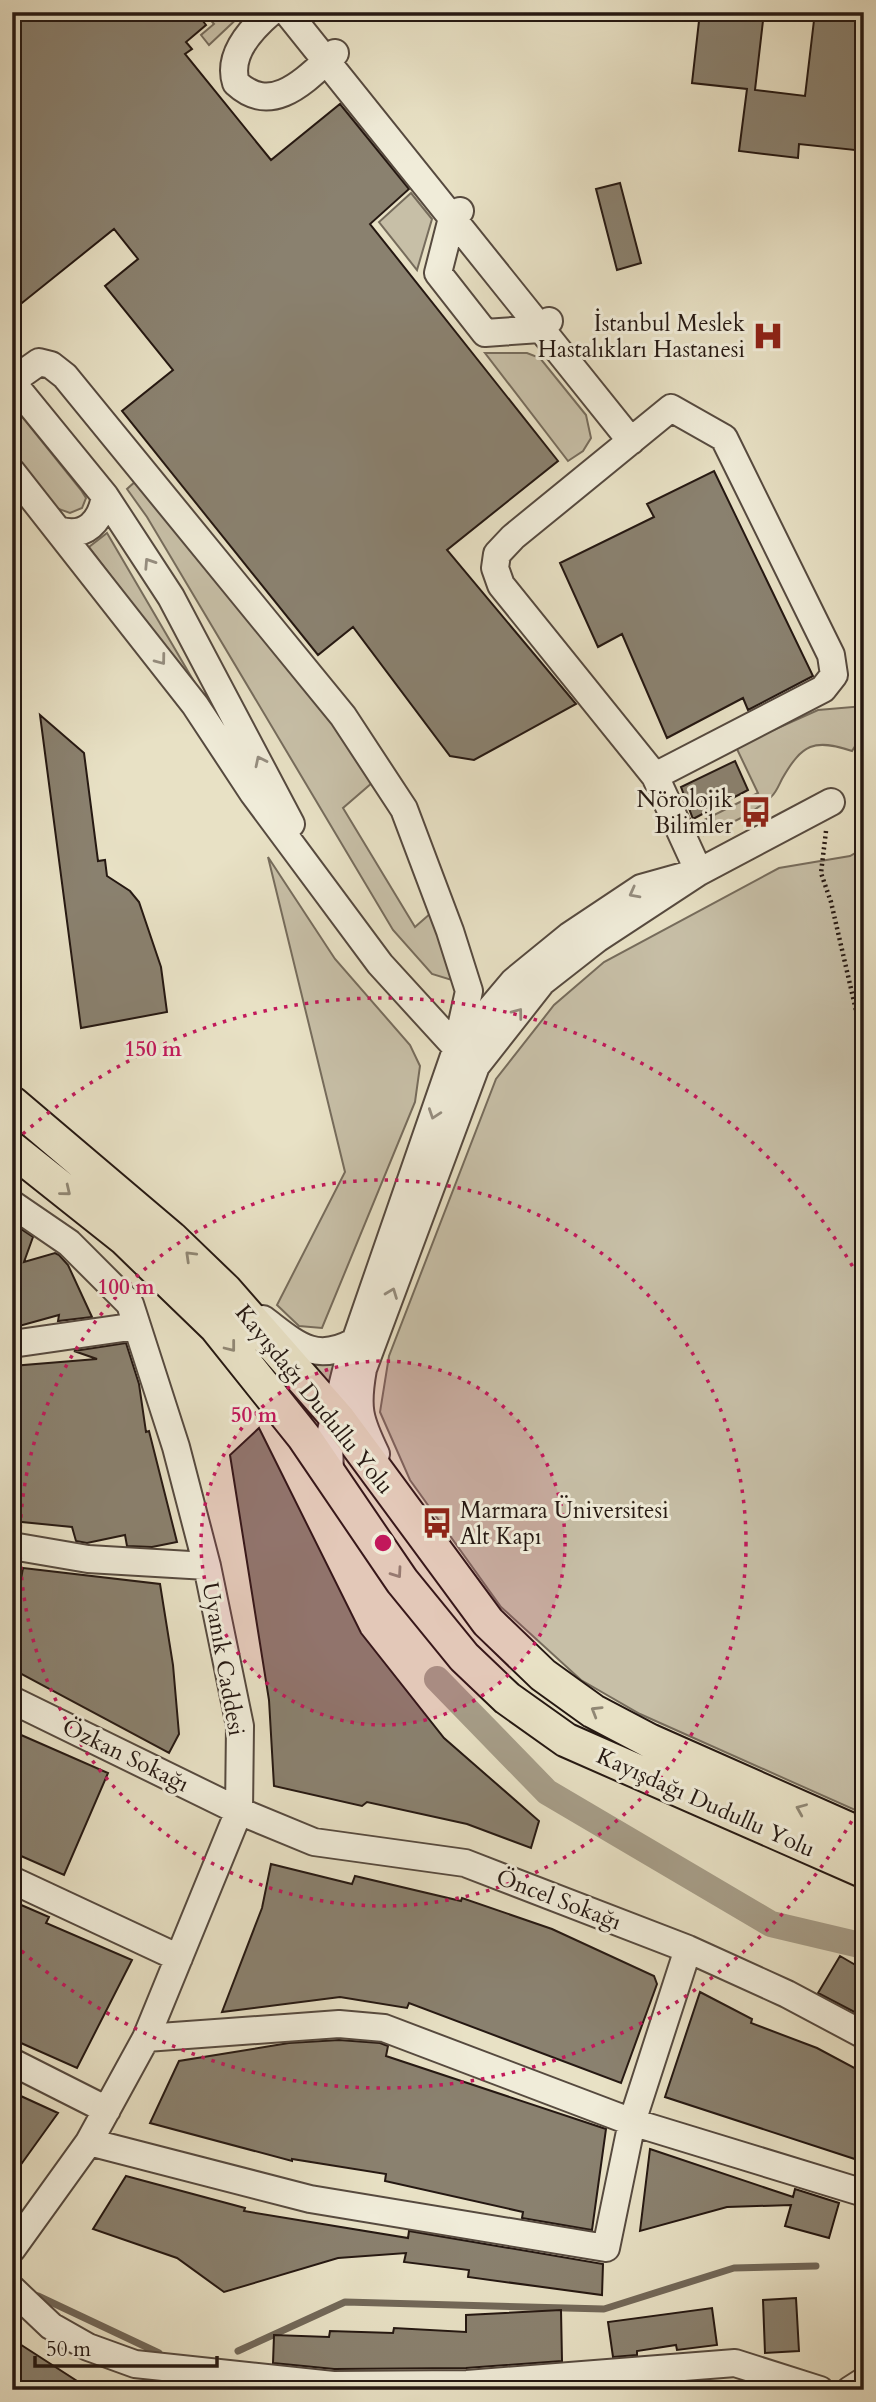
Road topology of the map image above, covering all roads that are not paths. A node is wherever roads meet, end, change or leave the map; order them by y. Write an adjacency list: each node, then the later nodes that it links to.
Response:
1 (271, 12): 4 (street)
2 (287, 12): 4 (street)
3 (302, 12): 4 (street)
4 (330, 57): 5 (street)
5 (456, 214): 6 (street); 6 (street)
6 (545, 324): 8 (street)
7 (12, 382): 10 (street); 16 (street)
8 (636, 438): 12 (street); 12 (street)
9 (12, 472): 11 (street)
10 (106, 496): 11 (street); 15 (street, one-way to 10)
11 (58, 530): 15 (street, one-way to 15)
12 (655, 776): 14 (street)
13 (831, 803): 14 (street)
14 (699, 872): 16 (street, one-way to 16); 17 (street, one-way to 14)
15 (323, 888): 16 (street)
16 (456, 1049): 17 (street); 23 (street, one-way to 23)
17 (476, 1066): 27 (street, one-way to 17)
18 (12, 1103): 21 (main road, Kayışdağı Dudullu Yolu, one-way to 18)
19 (12, 1149): 26 (main road, Kayışdağı Dudullu Yolu, one-way to 26)
20 (12, 1204): 22 (street, Uyanık Caddesi)
21 (225, 1290): 23 (street); 25 (main road, Kayışdağı Dudullu Yolu)
22 (137, 1326): 24 (street); 29 (street, Uyanık Caddesi)
23 (354, 1342): 25 (street)
24 (12, 1344)
25 (335, 1415): 26 (street); 27 (main road, Kayışdağı Dudullu Yolu)
26 (330, 1476): 33 (main road, Kayışdağı Dudullu Yolu, one-way to 33)
27 (408, 1515): 32 (main road, Kayışdağı Dudullu Yolu, one-way to 27)
28 (12, 1546): 29 (street)
29 (206, 1566): 31 (street, Uyanık Caddesi)
30 (12, 1700): 31 (street, Özkan Sokağı)
31 (239, 1811): 35 (street, Öncel Sokağı); 36 (street, Uyanık Caddesi)
32 (864, 1836)
33 (864, 1871)
34 (12, 1880): 36 (street)
35 (688, 1949): 37 (street, Öncel Sokağı); 41 (street)
36 (179, 1958): 38 (street, Uyanık Caddesi)
37 (864, 2035)
38 (146, 2038): 40 (street, Uyanık Caddesi); 41 (street)
39 (12, 2062): 40 (street)
40 (107, 2110): 42 (street, Uyanık Caddesi)
41 (632, 2122): 42 (street); 43 (street)
42 (89, 2142): 44 (street, Uyanık Caddesi)
43 (864, 2193)
44 (12, 2249)
45 (12, 2290): 47 (street)
46 (864, 2381): 48 (street)
47 (820, 2390)
48 (850, 2390)

